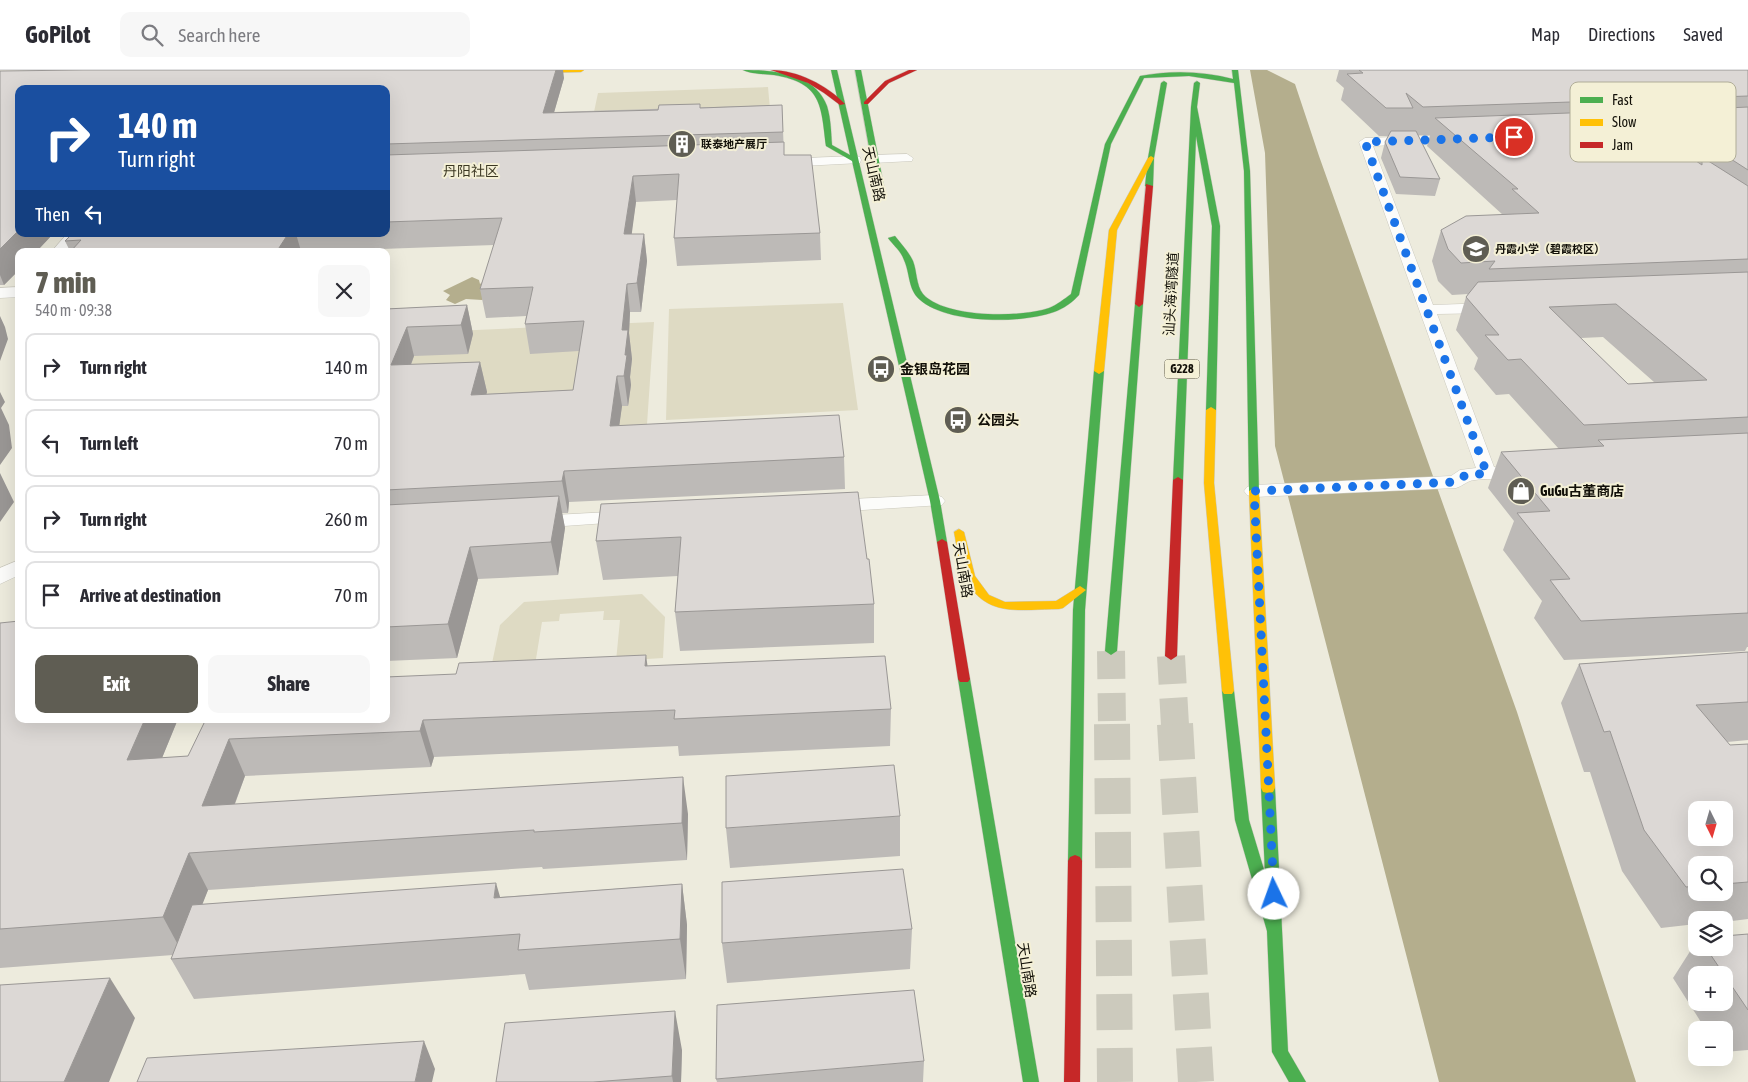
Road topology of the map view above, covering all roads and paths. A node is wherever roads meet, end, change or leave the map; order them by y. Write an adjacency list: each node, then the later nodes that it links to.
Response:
1 (581, 70): 7 (main road)
2 (746, 70): 18 (main road)
3 (774, 70): 12 (main road)
4 (834, 70): 12 (main road, 天山南路)
5 (858, 70): 11 (main road, 天山南路)
6 (914, 70): 11 (main road)
7 (512, 72)
8 (1235, 76): 23 (main road); 30 (main road)
9 (1164, 83): 16 (main road)
10 (1197, 83): 13 (main road, 汕头海湾隧道 / G228)
11 (866, 103): 17 (main road, 天山南路)
12 (842, 104): 18 (main road, 天山南路)
13 (1194, 107): 40 (main road, 汕头海湾隧道 / G228); 41 (main road)
14 (1471, 139): 27 (street)
15 (907, 158): 17 (street)
16 (1151, 158): 38 (main road); 39 (main road)
17 (873, 159): 20 (main road, 天山南路)
18 (855, 160): 19 (street); 31 (main road, 天山南路)
19 (773, 163)
20 (882, 194)
21 (72, 237): 22 (street)
22 (62, 248)
23 (903, 286)
24 (15, 292): 25 (street)
25 (0, 293)
26 (1505, 307): 27 (street)
27 (1427, 310): 29 (street)
28 (1516, 472): 29 (street)
29 (1487, 474): 30 (street)
30 (1263, 490): 41 (main road)
31 (935, 501): 32 (street); 42 (main road, 天山南路)
32 (816, 507)
33 (646, 516): 35 (street)
34 (956, 521): 38 (main road, 天山南路)
35 (516, 523)
36 (15, 568): 37 (street)
37 (0, 577)
38 (1080, 590): 43 (main road)
39 (1111, 651)
40 (1171, 656)
41 (1275, 933): 44 (main road)
42 (1031, 1082)
43 (1072, 1082)
44 (1298, 1082)

